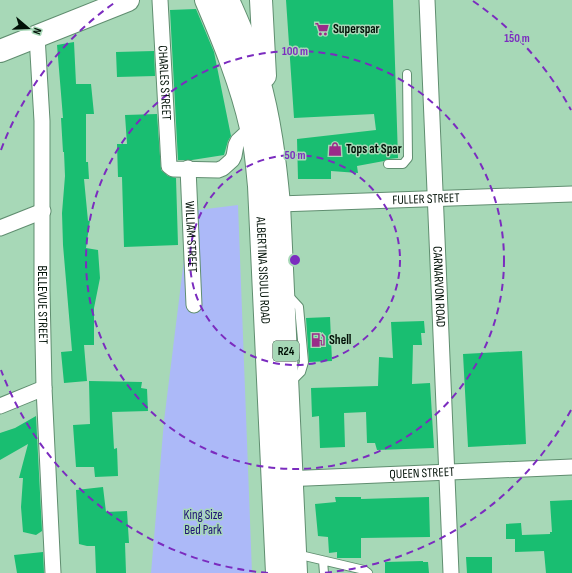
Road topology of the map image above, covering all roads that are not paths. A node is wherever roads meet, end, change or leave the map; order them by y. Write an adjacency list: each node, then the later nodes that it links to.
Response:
1 (128, 0): 7 (main road)
2 (160, 0): 12 (street, CHARLES STREET)
3 (206, 0): 10 (main road, ALBERTINA SISULU ROAD / R24)
4 (228, 0): 10 (main road, ALBERTINA SISULU ROAD / R24)
5 (261, 0): 10 (main road)
6 (427, 0): 14 (street, CARNARVON ROAD)
7 (37, 36): 8 (main road); 16 (street, BELLEVUE STREET)
8 (0, 51)
9 (407, 74): 11 (lane)
10 (261, 129): 12 (street); 15 (main road, ALBERTINA SISULU ROAD / R24); 23 (main road, ALBERTINA SISULU ROAD / R24)
11 (388, 164)
12 (188, 168): 18 (street, WILLIAM STREET)
13 (572, 194): 14 (street, FULLER STREET)
14 (436, 198): 15 (street, FULLER STREET); 22 (street, CARNARVON ROAD)
15 (279, 204): 23 (main road, ALBERTINA SISULU ROAD / R24)
16 (43, 211): 17 (street); 19 (street, BELLEVUE STREET)
17 (0, 228)
18 (194, 305)
19 (44, 388): 20 (street); 27 (street, BELLEVUE STREET)
20 (0, 406)
21 (572, 467): 22 (street, QUEEN STREET)
22 (447, 473): 23 (street, QUEEN STREET); 31 (street, CARNARVON ROAD)
23 (282, 479): 25 (main road, ALBERTINA SISULU ROAD / R24); 28 (main road, ALBERTINA SISULU ROAD / R24)
24 (323, 561): 25 (lane); 26 (lane); 29 (lane)
25 (296, 563)
26 (345, 570): 30 (lane)
27 (53, 573)
28 (276, 573)
29 (324, 573)
30 (368, 573)
31 (451, 573)

